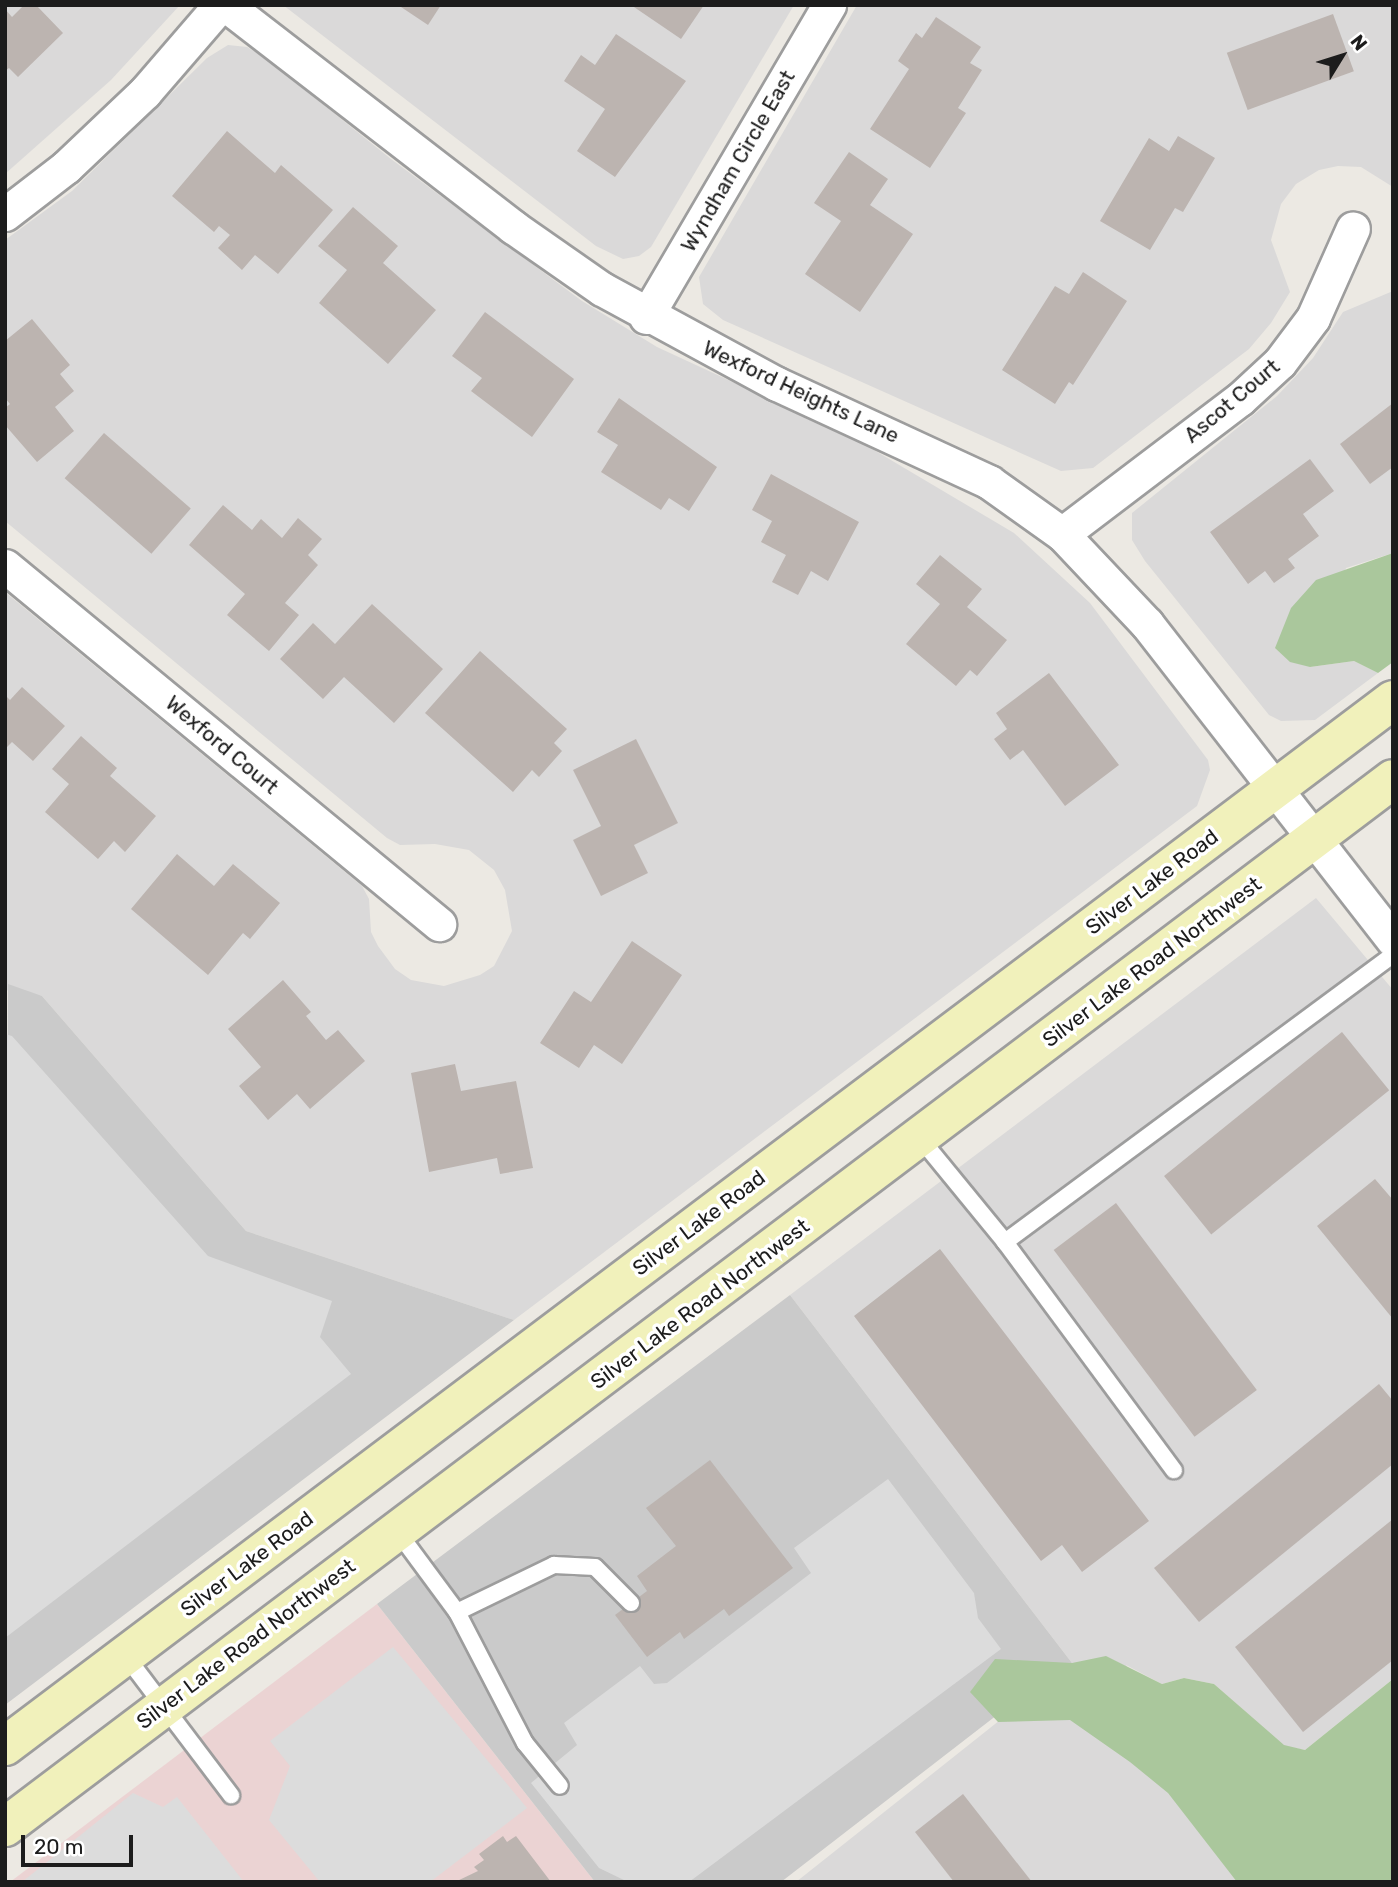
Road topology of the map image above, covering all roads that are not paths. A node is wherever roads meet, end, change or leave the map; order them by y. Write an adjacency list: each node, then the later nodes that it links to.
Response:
1 (220, 5): 4 (street)
2 (226, 5): 6 (street, Wexford Heights Lane)
3 (829, 5): 6 (street, Wyndham Circle East)
4 (5, 214)
5 (1353, 228): 7 (street, Ascot Court)
6 (646, 317): 7 (street, Wexford Heights Lane)
7 (1062, 534): 11 (street, Wexford Heights Lane)
8 (5, 566): 13 (street, Wexford Court)
9 (1393, 700): 11 (main road, Silver Lake Road)
10 (1393, 779): 12 (main road, Silver Lake Road Northwest)
11 (1277, 789): 12 (street, Wexford Heights Lane); 22 (main road, Silver Lake Road)
12 (1314, 840): 14 (street, Wexford Heights Lane); 16 (main road, Silver Lake Road Northwest)
13 (439, 924)
14 (1393, 940)
15 (1393, 955): 17 (lane)
16 (920, 1138): 17 (lane); 19 (main road, Silver Lake Road Northwest)
17 (1005, 1242): 18 (lane)
18 (1174, 1470)
19 (397, 1531): 21 (lane); 23 (main road, Silver Lake Road Northwest)
20 (631, 1603): 21 (lane)
21 (457, 1612): 25 (lane)
22 (125, 1655): 23 (lane); 24 (main road, Silver Lake Road)
23 (163, 1706): 26 (lane); 27 (main road, Silver Lake Road Northwest)
24 (5, 1746)
25 (560, 1786)
26 (230, 1795)
27 (5, 1827)

